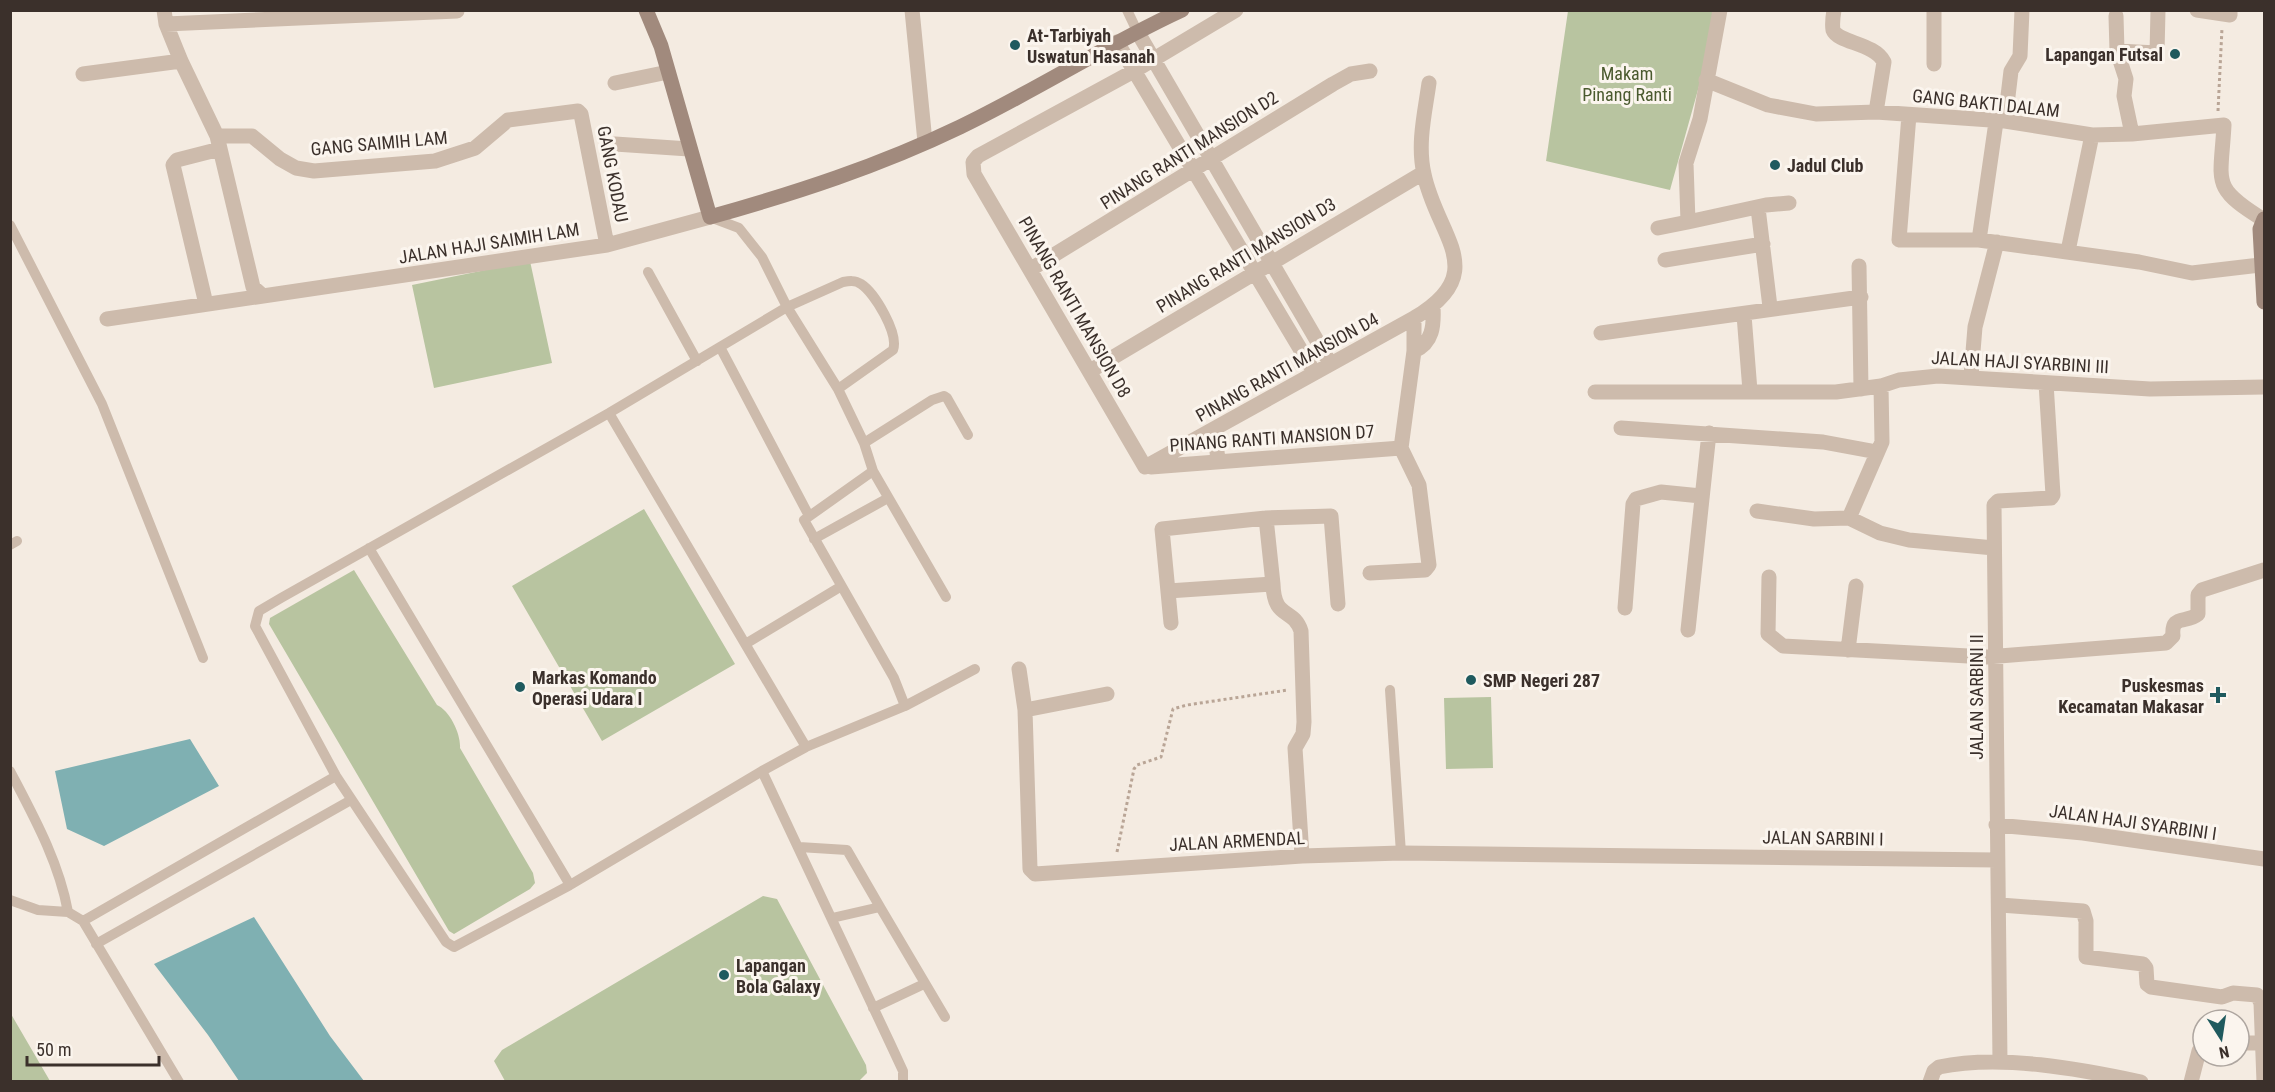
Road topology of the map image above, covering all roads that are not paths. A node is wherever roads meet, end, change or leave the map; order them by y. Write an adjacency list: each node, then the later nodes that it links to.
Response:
1 (646, 10): 25 (street)
2 (912, 10): 37 (street)
3 (1127, 10): 17 (lane)
4 (1182, 10): 17 (street)
5 (1236, 10): 20 (street)
6 (1720, 10): 27 (street)
7 (1834, 10): 31 (street)
8 (1934, 10): 22 (street)
9 (2022, 10): 33 (street)
10 (2158, 10): 19 (street)
11 (2197, 10): 14 (street)
12 (457, 11): 13 (street)
13 (335, 13): 16 (street)
14 (2227, 13)
15 (2116, 16): 19 (street)
16 (165, 17): 21 (street)
17 (1137, 31): 18 (street); 20 (street)
18 (1117, 42): 23 (street); 37 (street)
19 (2117, 51): 34 (street)
20 (1153, 60): 23 (street); 40 (street)
21 (182, 61): 26 (street); 36 (street)
22 (1934, 64)
23 (1134, 71): 41 (street); 60 (street, PINANG RANTI MANSION D8)
24 (1370, 71): 40 (street, PINANG RANTI MANSION D2)
25 (668, 72): 28 (street); 39 (street)
26 (83, 74)
27 (1706, 80): 31 (street, GANG BAKTI DALAM); 47 (street)
28 (615, 83)
29 (1429, 83): 42 (street)
30 (578, 111): 36 (street, GANG SAIMIH LAM); 53 (street, GANG KODAU)
31 (1876, 112): 32 (street, GANG BAKTI DALAM)
32 (1909, 115): 33 (street, GANG BAKTI DALAM); 50 (street)
33 (2000, 122): 35 (street, GANG BAKTI DALAM); 50 (street)
34 (2132, 134): 35 (street, GANG BAKTI DALAM); 46 (street, GANG BAKTI DALAM)
35 (2092, 135): 55 (street)
36 (219, 142): 63 (street); 67 (street, GANG SAIMIH LAM)
37 (925, 142): 45 (street)
38 (615, 144): 39 (street)
39 (689, 149): 45 (street)
40 (1211, 160): 41 (street, PINANG RANTI MANSION D2); 57 (street)
41 (1194, 170): 60 (street, PINANG RANTI MANSION D2); 62 (street)
42 (1423, 172): 57 (street, PINANG RANTI MANSION D3); 65 (street)
43 (1789, 203): 44 (street)
44 (1758, 208): 47 (street); 52 (street)
45 (710, 217): 53 (street, JALAN HAJI SAIMIH LAM); 68 (lane)
46 (2264, 220): 58 (street)
47 (1688, 222): 49 (street)
48 (10, 225): 54 (lane)
49 (1658, 228)
50 (1979, 240): 51 (street)
51 (1997, 242): 55 (street); 80 (street)
52 (1763, 244): 56 (street); 69 (street)
53 (607, 245): 63 (street, JALAN HAJI SAIMIH LAM)
54 (16, 247): 123 (lane)
55 (2068, 251): 58 (street)
56 (1665, 260)
57 (1272, 263): 62 (street, PINANG RANTI MANSION D3); 77 (street)
58 (2260, 265): 66 (street)
59 (1859, 266): 64 (street)
60 (1031, 269): 78 (street, PINANG RANTI MANSION D8)
61 (648, 272): 76 (lane)
62 (1255, 273): 78 (street, PINANG RANTI MANSION D3); 79 (street)
63 (267, 296): 67 (street, JALAN HAJI SAIMIH LAM)
64 (1861, 297): 69 (street); 85 (street)
65 (1438, 301): 71 (street, PINANG RANTI MANSION D4); 75 (street)
66 (2265, 302)
67 (206, 304): 72 (street, JALAN HAJI SAIMIH LAM)
68 (787, 307): 74 (lane); 84 (lane); 84 (lane)
69 (1770, 307): 70 (street)
70 (1744, 315): 73 (street); 86 (street)
71 (1414, 318): 75 (street); 77 (street, PINANG RANTI MANSION D4)
72 (107, 319)
73 (1601, 333)
74 (720, 347): 76 (lane); 102 (lane)
75 (1414, 351): 94 (street)
76 (697, 361): 88 (lane)
77 (1330, 363): 79 (street, PINANG RANTI MANSION D4)
78 (1090, 371): 97 (street, PINANG RANTI MANSION D8)
79 (1314, 372): 90 (street, PINANG RANTI MANSION D4)
80 (1971, 376): 81 (street, JALAN HAJI SYARBINI III); 82 (street, JALAN HAJI SYARBINI III)
81 (2046, 383): 83 (street, JALAN HAJI SYARBINI III); 107 (street, JALAN SARBINI II)
82 (1881, 386): 85 (street, JALAN HAJI SYARBINI III); 95 (street)
83 (2265, 387)
84 (838, 389): 93 (lane)
85 (1861, 389): 86 (street, JALAN HAJI SYARBINI III)
86 (1750, 391): 87 (street, JALAN HAJI SYARBINI III)
87 (1595, 392)
88 (609, 413): 106 (lane); 120 (lane)
89 (1621, 428): 91 (street)
90 (1215, 430): 96 (street); 97 (street, PINANG RANTI MANSION D4)
91 (1709, 432): 95 (street); 99 (street)
92 (968, 435): 93 (lane)
93 (864, 443): 98 (lane)
94 (1401, 448): 96 (street, PINANG RANTI MANSION D7); 109 (street)
95 (1876, 452): 104 (street)
96 (1218, 462): 97 (street, PINANG RANTI MANSION D7)
97 (1145, 467)
98 (873, 471): 100 (lane); 102 (lane)
99 (1701, 496): 117 (street); 119 (street)
100 (888, 498): 105 (lane); 115 (lane)
101 (1757, 511): 104 (street)
102 (808, 514): 105 (lane)
103 (1266, 518): 111 (street); 114 (street); 116 (street)
104 (1849, 518): 107 (street)
105 (814, 539): 113 (lane)
106 (369, 548): 133 (lane); 142 (lane)
107 (1994, 548): 122 (street, JALAN SARBINI II)
108 (2265, 570): 122 (street)
109 (1370, 573)
110 (1769, 577): 121 (street)
111 (1273, 584): 114 (street); 139 (street)
112 (1856, 586): 121 (street)
113 (840, 588): 120 (lane); 128 (lane)
114 (1168, 591): 118 (street)
115 (946, 597)
116 (1338, 604)
117 (1625, 609)
118 (1171, 623)
119 (1688, 630)
120 (747, 643): 130 (lane)
121 (1848, 650): 122 (street)
122 (1995, 657): 135 (street, JALAN SARBINI II)
123 (203, 658)
124 (975, 669): 128 (lane)
125 (1019, 669): 129 (street, JALAN ARMENDAL)
126 (1390, 690): 137 (lane)
127 (1107, 694): 129 (street)
128 (905, 706): 130 (lane)
129 (1025, 710): 139 (street, JALAN ARMENDAL)
130 (806, 747): 132 (lane)
131 (10, 771): 146 (lane)
132 (762, 771): 136 (lane); 142 (lane)
133 (336, 776): 134 (lane); 148 (lane)
134 (351, 800): 142 (lane); 149 (lane)
135 (1996, 825): 140 (street, JALAN HAJI SYARBINI I); 141 (street, JALAN SARBINI II)
136 (799, 847): 145 (lane); 147 (lane)
137 (1401, 853): 138 (street, JALAN ARMENDAL); 139 (street, JALAN ARMENDAL)
138 (1648, 855): 141 (street, JALAN SARBINI I)
139 (1302, 856)
140 (2265, 859)
141 (1997, 860): 144 (street, JALAN SARBINI II)
142 (570, 885)
143 (10, 900): 146 (lane)
144 (2000, 905): 153 (street); 154 (street, JALAN SARBINI II)
145 (880, 907): 147 (lane); 150 (lane)
146 (68, 912): 148 (lane)
147 (832, 918): 151 (lane)
148 (83, 921): 149 (lane)
149 (96, 944): 155 (lane)
150 (924, 984): 151 (lane); 152 (lane)
151 (873, 1008): 156 (lane)
152 (945, 1017)
153 (2264, 1043): 159 (street)
154 (2001, 1062): 157 (street); 158 (street)
155 (179, 1082)
156 (903, 1082)
157 (1930, 1082)
158 (2141, 1082)
159 (2264, 1082)

